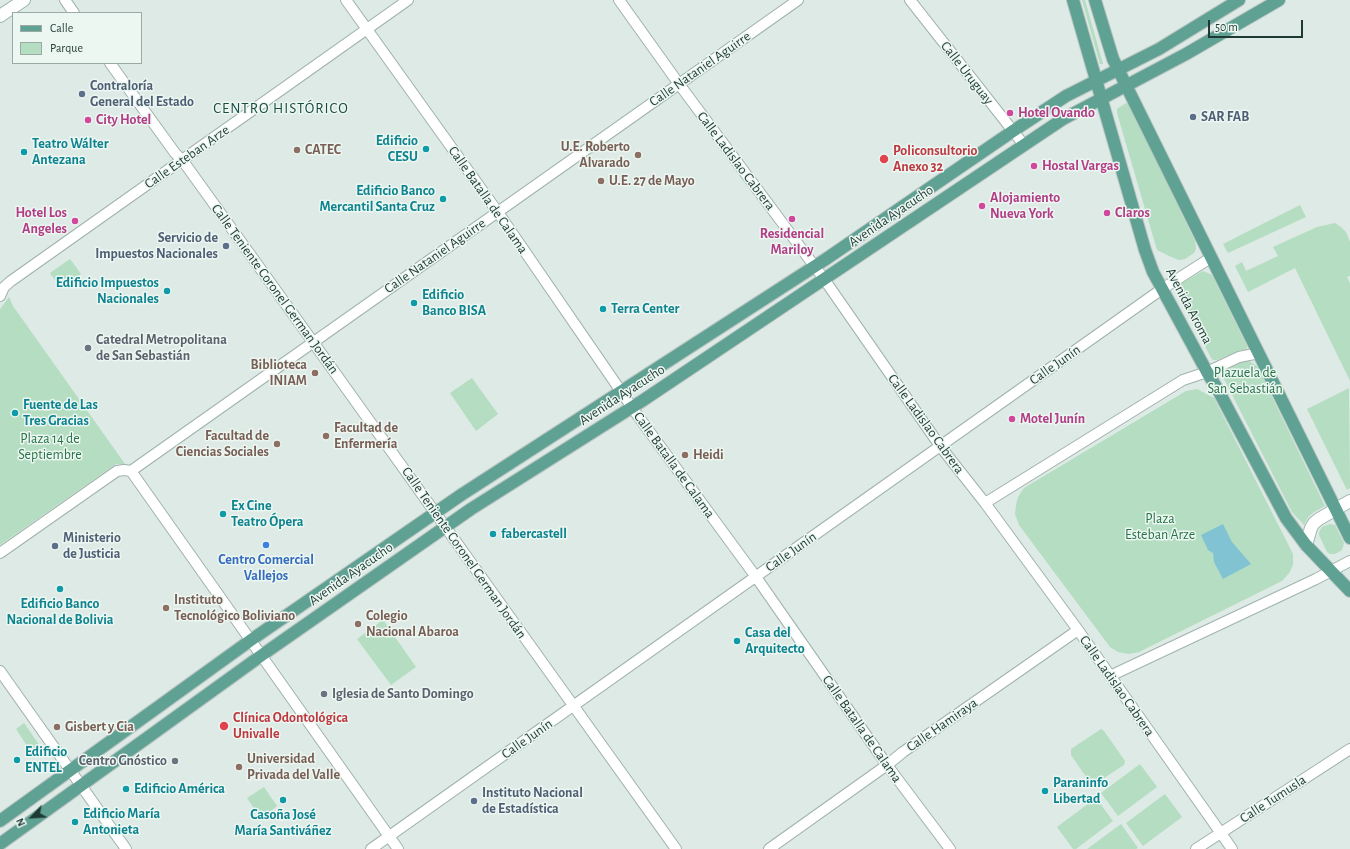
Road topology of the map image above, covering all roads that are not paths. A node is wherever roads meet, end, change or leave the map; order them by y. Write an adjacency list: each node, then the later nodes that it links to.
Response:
1 (24, 0): 13 (street)
2 (65, 0): 12 (street)
3 (346, 0): 14 (street, Calle Batalla de Calama)
4 (408, 0): 14 (street, Calle Esteban Arze)
5 (618, 0): 18 (street, Calle Ladislao Cabrera)
6 (798, 0): 18 (street, Calle Nataniel Aguirre)
7 (910, 0): 21 (street, Calle Uruguay)
8 (1073, 0): 17 (main road, Avenida Aroma)
9 (1095, 0): 16 (main road)
10 (1239, 0): 16 (main road, Avenida Ayacucho)
11 (1279, 0): 19 (main road, Avenida Ayacucho)
12 (73, 12)
13 (0, 16)
14 (366, 29): 23 (street, Calle Esteban Arze); 24 (street, Calle Batalla de Calama)
15 (111, 64): 23 (street, Calle Teniente Coronel German Jordán)
16 (1118, 70): 17 (main road, Avenida Ayacucho); 19 (main road)
17 (1096, 80): 20 (main road, Avenida Aroma); 21 (main road, Avenida Ayacucho)
18 (678, 84): 24 (street, Calle Nataniel Aguirre); 26 (street, Calle Ladislao Cabrera)
19 (1127, 86): 20 (main road, Avenida Ayacucho); 25 (main road)
20 (1102, 99): 22 (main road, Avenida Ayacucho); 29 (main road, Avenida Aroma)
21 (1012, 131): 22 (street, Calle Uruguay); 26 (main road, Avenida Ayacucho)
22 (1024, 145): 27 (main road, Avenida Ayacucho)
23 (183, 161): 28 (street, Calle Esteban Arze); 31 (street, Calle Teniente Coronel German Jordán)
24 (497, 211): 31 (street, Calle Nataniel Aguirre); 34 (street, Calle Batalla de Calama)
25 (1212, 257): 29 (street, Calle Junín); 32 (main road)
26 (814, 266): 27 (street, Calle Ladislao Cabrera); 34 (main road, Avenida Ayacucho)
27 (824, 279): 35 (main road, Avenida Ayacucho); 36 (street, Calle Ladislao Cabrera)
28 (2, 283): 30 (street)
29 (1162, 289): 33 (main road, Avenida Aroma); 36 (street, Calle Junín)
30 (0, 296)
31 (313, 342): 37 (street, Calle Nataniel Aguirre); 41 (street, Calle Teniente Coronel German Jordán)
32 (1259, 353): 33 (street); 40 (main road)
33 (1207, 372): 39 (street); 44 (main road, Avenida Aroma)
34 (622, 391): 35 (street, Calle Batalla de Calama); 41 (main road, Avenida Ayacucho)
35 (632, 407): 42 (main road, Avenida Ayacucho); 48 (street, Calle Batalla de Calama)
36 (940, 446): 39 (street, Calle Ladislao Cabrera); 48 (street, Calle Junín)
37 (131, 471): 45 (street); 51 (street)
38 (1350, 500): 40 (street)
39 (986, 503): 50 (street, Calle Ladislao Cabrera)
40 (1336, 509): 43 (main road); 44 (street)
41 (435, 513): 42 (street, Calle Teniente Coronel German Jordán); 51 (main road, Avenida Ayacucho)
42 (445, 527): 52 (main road, Avenida Ayacucho); 55 (street, Calle Teniente Coronel German Jordán)
43 (1349, 533)
44 (1306, 545): 47 (main road, Avenida Aroma)
45 (0, 553)
46 (1350, 562): 47 (street)
47 (1332, 571): 49 (main road, Avenida Aroma); 54 (street)
48 (756, 577): 55 (street, Calle Junín); 57 (street, Calle Batalla de Calama)
49 (1350, 591)
50 (1078, 630): 54 (street, Calle Ladislao Cabrera); 57 (street, Calle Hamiraya)
51 (251, 640): 52 (street); 58 (main road, Avenida Ayacucho)
52 (262, 655): 59 (main road, Avenida Ayacucho); 62 (street)
53 (0, 671): 58 (street)
54 (1110, 676): 61 (street, Calle Ladislao Cabrera)
55 (573, 706): 62 (street, Calle Junín); 67 (street, Calle Teniente Coronel German Jordán)
56 (1350, 749): 61 (street, Calle Tumusla)
57 (888, 765): 68 (street, Calle Hamiraya); 69 (street, Calle Batalla de Calama)
58 (70, 770): 59 (street); 60 (main road, Avenida Ayacucho)
59 (82, 786): 63 (main road, Avenida Ayacucho); 64 (street)
60 (0, 821)
61 (1220, 833): 70 (street, Calle Tumusla); 71 (street, Calle Ladislao Cabrera)
62 (389, 837): 65 (street, Calle Junín); 66 (street)
63 (0, 844)
64 (126, 849)
65 (371, 849)
66 (398, 849)
67 (676, 849)
68 (769, 849)
69 (950, 849)
70 (1196, 849)
71 (1232, 849)

